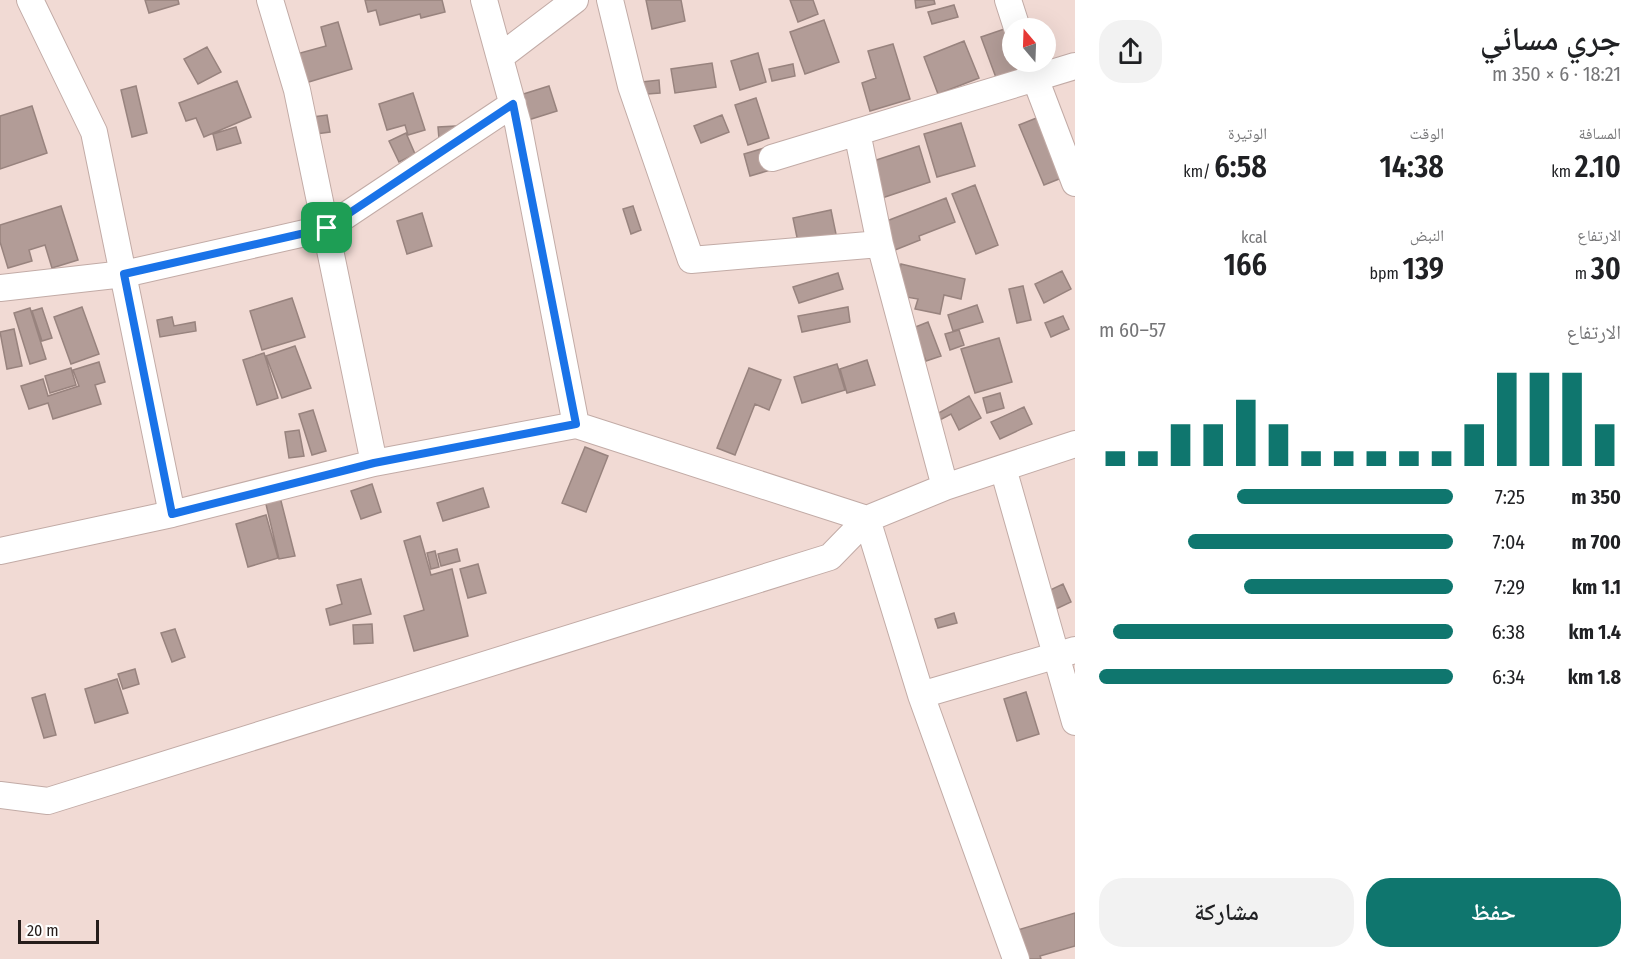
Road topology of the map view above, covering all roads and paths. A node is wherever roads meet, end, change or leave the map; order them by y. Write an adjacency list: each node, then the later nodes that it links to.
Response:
1 (30, 0): 19 (street)
2 (270, 0): 17 (street)
3 (484, 0): 8 (street)
4 (575, 0): 8 (street)
5 (610, 0): 18 (street)
6 (1008, 0): 7 (street)
7 (1014, 18)
8 (500, 57): 13 (street)
9 (1075, 66): 10 (street)
10 (1056, 68)
11 (1025, 72): 14 (street)
12 (1032, 72): 16 (street)
13 (513, 104): 17 (street); 21 (street)
14 (857, 132): 15 (street); 18 (street)
15 (771, 158)
16 (1075, 183)
17 (327, 228): 19 (street); 23 (street)
18 (880, 244): 25 (street)
19 (124, 274): 20 (street); 26 (street)
20 (0, 288)
21 (576, 424): 23 (street); 27 (street)
22 (1075, 444): 24 (street)
23 (374, 463): 26 (street)
24 (1003, 468): 25 (street); 29 (street)
25 (945, 487): 27 (street)
26 (172, 514): 28 (street)
27 (867, 519): 30 (street); 32 (street)
28 (0, 551)
29 (1065, 653): 30 (street); 31 (street)
30 (921, 695): 33 (street)
31 (1075, 722)
32 (0, 795)
33 (1016, 959)

